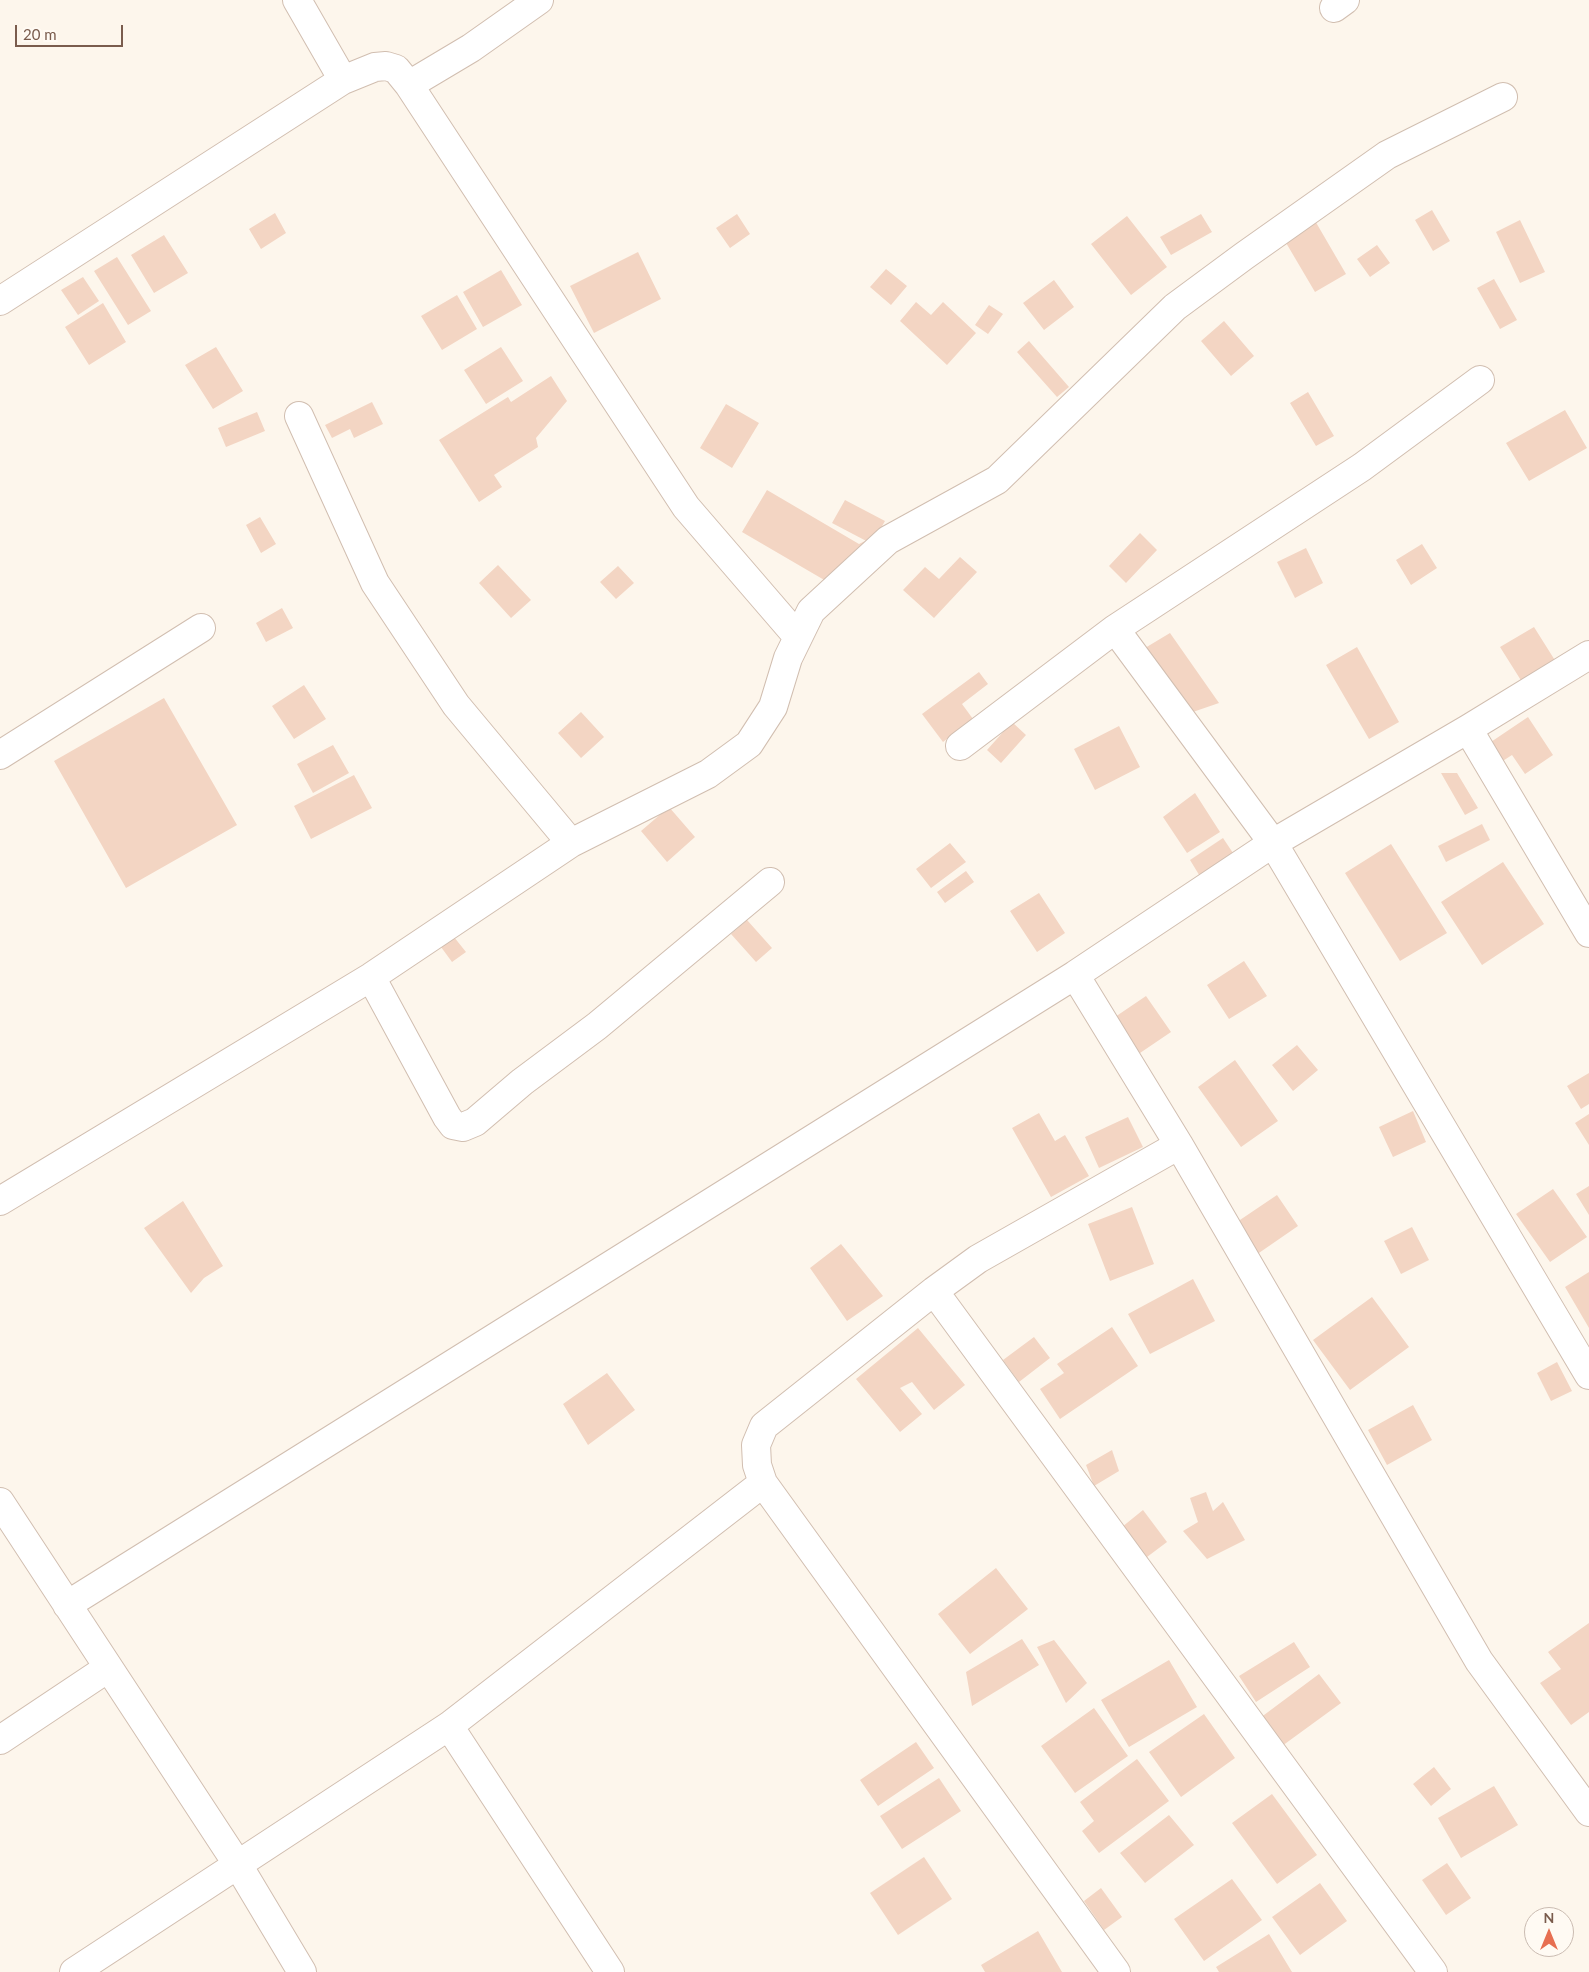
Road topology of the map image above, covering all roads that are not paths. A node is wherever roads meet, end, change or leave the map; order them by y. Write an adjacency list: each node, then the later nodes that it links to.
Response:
1 (297, 0): 3 (street)
2 (539, 0): 4 (street)
3 (343, 80): 4 (street); 6 (street)
4 (409, 85): 11 (street)
5 (1503, 97): 11 (street)
6 (0, 301)
7 (1480, 380): 10 (street)
8 (299, 416): 16 (street)
9 (201, 628): 15 (street)
10 (1114, 629): 14 (street); 17 (street)
11 (798, 637): 16 (street)
12 (1589, 655): 13 (street)
13 (1468, 729): 17 (street); 19 (street)
14 (960, 746)
15 (0, 755)
16 (571, 843): 21 (street)
17 (1274, 843): 20 (street); 25 (street)
18 (770, 882): 21 (street)
19 (1589, 932)
20 (1075, 975): 22 (street); 28 (street)
21 (371, 977): 23 (street)
22 (1179, 1145): 24 (street); 32 (street)
23 (0, 1201)
24 (934, 1291): 26 (street); 38 (street)
25 (1589, 1375)
26 (763, 1482): 30 (street); 37 (street)
27 (0, 1502): 28 (street)
28 (67, 1605): 29 (street)
29 (108, 1668): 31 (street); 33 (street)
30 (449, 1726): 33 (street); 36 (street)
31 (0, 1740)
32 (1589, 1812)
33 (238, 1865): 34 (street); 35 (street)
34 (74, 1972)
35 (302, 1972)
36 (610, 1972)
37 (1116, 1972)
38 (1433, 1972)

